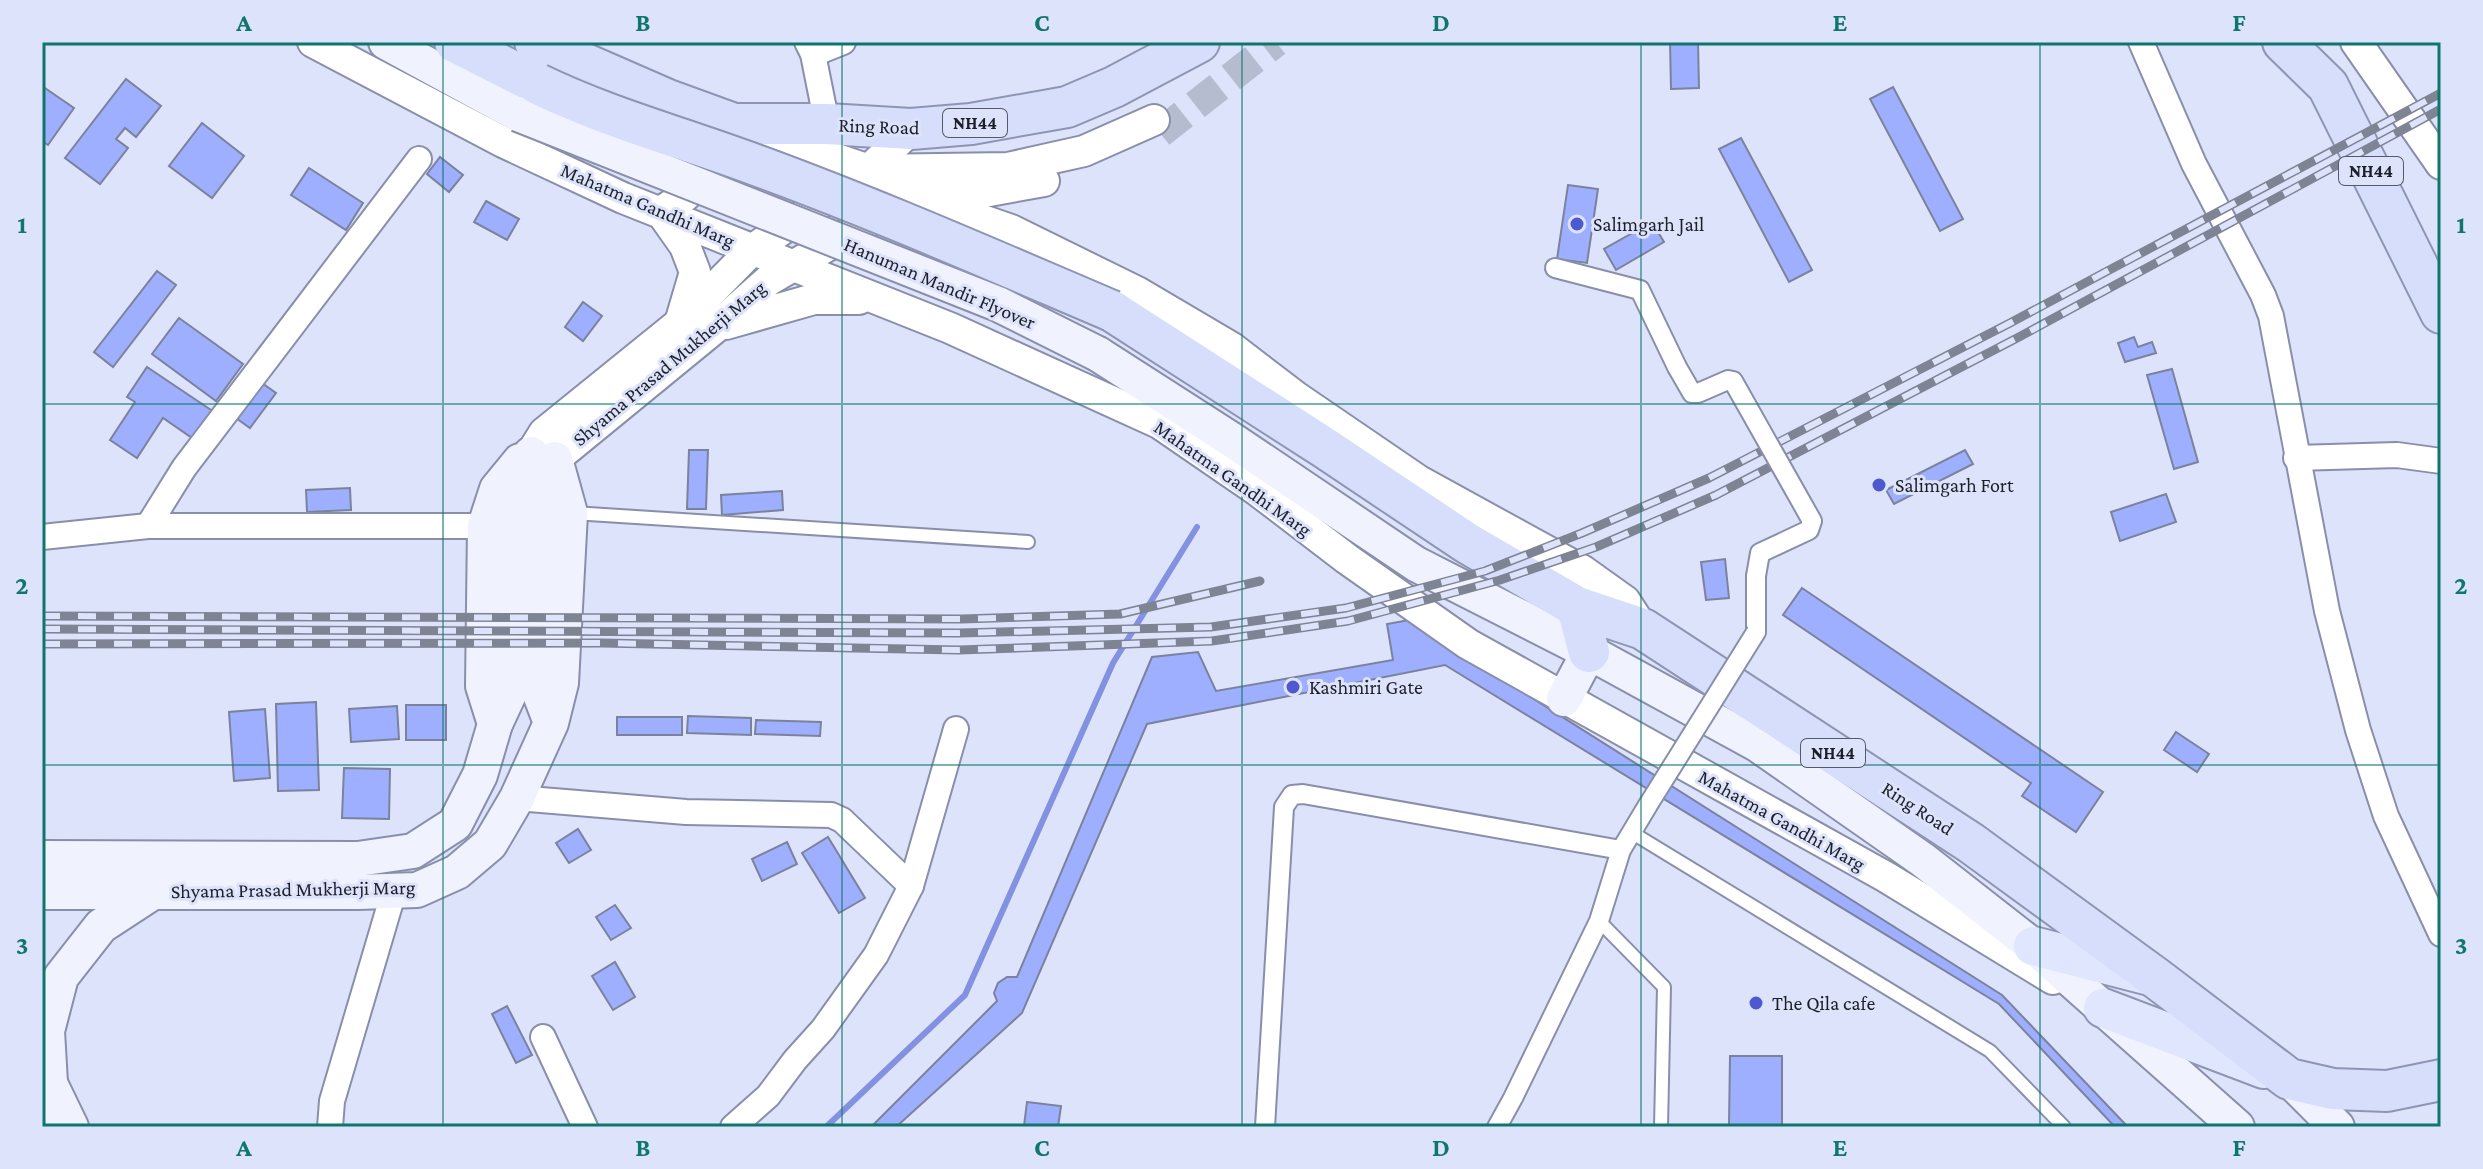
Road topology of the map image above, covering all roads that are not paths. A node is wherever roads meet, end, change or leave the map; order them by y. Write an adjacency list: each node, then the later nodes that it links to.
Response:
1 (313, 42): 18 (street, Mahatma Gandhi Marg)
2 (386, 42): 38 (main road, Hanuman Mandir Flyover, bridge)
3 (455, 42): 29 (highway, Hanuman Mandir Flyover, bridge)
4 (535, 42): 11 (highway)
5 (843, 42): 10 (street)
6 (1199, 42): 13 (highway, Ring Road / NH44)
7 (2141, 42): 27 (street)
8 (2283, 42): 23 (highway, NH44)
9 (2356, 42): 15 (street)
10 (810, 48): 12 (street)
11 (734, 124): 12 (highway, Ring Road / NH44); 16 (street); 18 (street)
12 (827, 124): 13 (highway, Ring Road / NH44)
13 (911, 129): 16 (street, Shyama Prasad Mukherji Marg)
14 (419, 159): 32 (street)
15 (2441, 164)
16 (869, 170): 17 (street); 17 (street); 19 (street, Shyama Prasad Mukherji Marg)
17 (907, 194): 20 (street, Shyama Prasad Mukherji Marg); 30 (street)
18 (661, 212): 19 (street, Mahatma Gandhi Marg); 24 (street)
19 (752, 250): 20 (street, Mahatma Gandhi Marg); 24 (street, Shyama Prasad Mukherji Marg)
20 (794, 266): 22 (street, Mahatma Gandhi Marg); 25 (street, Shyama Prasad Mukherji Marg)
21 (1555, 268): 44 (street, bridge)
22 (873, 299): 25 (street); 39 (street, Mahatma Gandhi Marg)
23 (2441, 313)
24 (680, 323): 26 (street, Shyama Prasad Mukherji Marg)
25 (715, 328): 26 (street, Shyama Prasad Mukherji Marg)
26 (543, 456): 31 (main road, Shyama Prasad Mukherji Marg); 33 (main road, Shyama Prasad Mukherji Marg); 40 (main road, Shyama Prasad Mukherji Marg); 41 (main road, Shyama Prasad Mukherji Marg)
27 (2296, 458): 28 (street); 54 (street)
28 (2441, 461)
29 (1354, 467): 30 (highway); 36 (highway, Ring Road / NH44)
30 (1419, 481): 37 (street)
31 (570, 513): 35 (lane); 40 (main road, Shyama Prasad Mukherji Marg)
32 (148, 526): 33 (street); 34 (street)
33 (485, 526): 41 (main road, Shyama Prasad Mukherji Marg)
34 (42, 537)
35 (1028, 542)
36 (1577, 607): 37 (highway, Ring Road / NH44); 38 (highway)
37 (1643, 629): 56 (highway, Ring Road / NH44)
38 (1589, 652): 39 (main road); 55 (main road, Mahatma Gandhi Marg)
39 (1564, 699): 57 (street, Mahatma Gandhi Marg)
40 (551, 723): 43 (main road, Shyama Prasad Mukherji Marg)
41 (495, 724): 48 (main road, Shyama Prasad Mukherji Marg)
42 (956, 729): 49 (street)
43 (517, 798): 49 (street); 50 (main road, Shyama Prasad Mukherji Marg)
44 (1631, 832): 46 (street); 69 (lane)
45 (42, 846): 48 (main road)
46 (1621, 850): 53 (street); 66 (street)
47 (42, 858): 48 (main road, Shyama Prasad Mukherji Marg)
48 (85, 858)
49 (911, 886): 65 (street)
50 (394, 891): 52 (main road, Shyama Prasad Mukherji Marg); 63 (street)
51 (42, 892): 52 (main road, Shyama Prasad Mukherji Marg)
52 (153, 892): 59 (main road)
53 (1599, 921): 67 (street); 68 (lane)
54 (2441, 934)
55 (2033, 946): 56 (main road); 57 (main road, Mahatma Gandhi Marg)
56 (2156, 978): 60 (highway, Ring Road / NH44)
57 (2103, 1008): 60 (main road); 70 (main road, Mahatma Gandhi Marg)
58 (543, 1037): 64 (street)
59 (46, 1075): 62 (main road)
60 (2289, 1079): 61 (highway, Ring Road / NH44); 71 (main road)
61 (2441, 1080)
62 (71, 1127)
63 (330, 1127)
64 (585, 1127)
65 (733, 1127)
66 (1265, 1127)
67 (1497, 1127)
68 (1661, 1127)
69 (2064, 1127)
70 (2237, 1127)
71 (2337, 1127)

